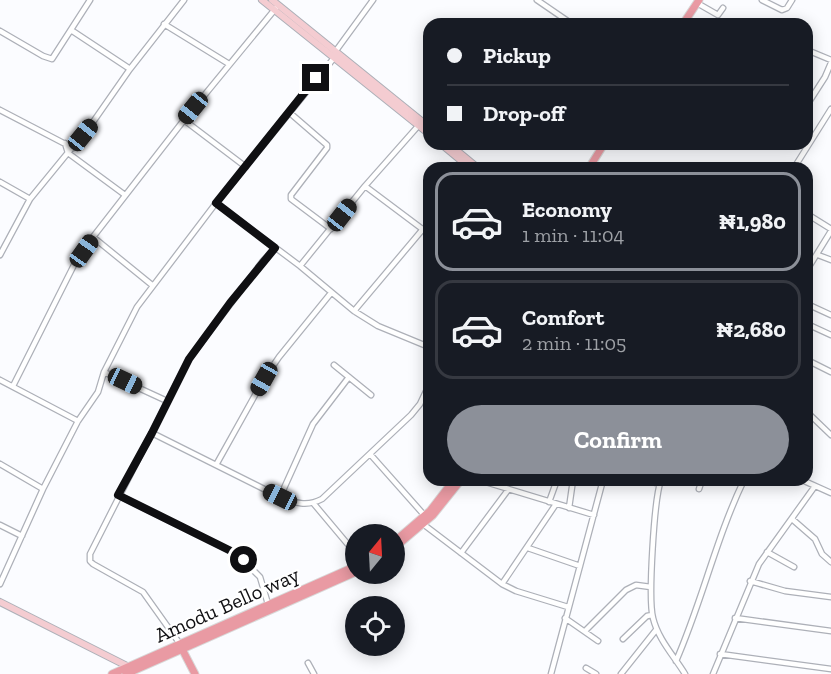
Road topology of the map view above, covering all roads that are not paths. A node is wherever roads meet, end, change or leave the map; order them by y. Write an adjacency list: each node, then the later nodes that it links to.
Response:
1 (90, 0): 16 (street)
2 (184, 0): 15 (street)
3 (262, 0): 11 (street)
4 (272, 0): 11 (street)
5 (374, 0): 19 (street)
6 (537, 0): 13 (street)
7 (762, 0): 10 (street)
8 (792, 0): 10 (street)
9 (698, 2): 12 (street); 14 (main road)
10 (773, 3)
11 (276, 8): 19 (street); 21 (street)
12 (723, 8)
13 (563, 18)
14 (687, 18)
15 (164, 24): 21 (street); 22 (street)
16 (71, 30): 17 (street); 22 (street)
17 (0, 31)
18 (813, 53): 20 (street)
19 (335, 55): 26 (street); 28 (street); 30 (street)
20 (831, 62): 23 (street)
21 (229, 64): 27 (street)
22 (130, 69): 35 (street)
23 (813, 96)
24 (831, 109): 29 (street)
25 (0, 110): 34 (street)
26 (290, 113): 41 (street); 48 (street)
27 (184, 120): 41 (street); 44 (street)
28 (423, 122)
29 (825, 122): 31 (street); 33 (street)
30 (419, 125): 32 (street); 43 (street)
31 (831, 126)
32 (423, 129)
33 (813, 138)
34 (65, 143): 35 (street); 38 (street)
35 (73, 148): 38 (street)
36 (448, 150): 39 (street)
37 (456, 150): 40 (street)
38 (69, 153): 44 (street); 45 (street)
39 (463, 162)
40 (471, 162)
41 (246, 167): 46 (street)
42 (0, 182): 45 (street)
43 (365, 186): 48 (street); 49 (street)
44 (125, 195): 51 (street)
45 (30, 199): 53 (street)
46 (216, 203): 52 (street); 58 (street)
47 (813, 217): 50 (street)
48 (331, 229): 57 (street)
49 (423, 229): 61 (street)
50 (831, 230): 54 (street)
51 (93, 237): 58 (street); 72 (street)
52 (275, 248): 57 (street); 75 (street)
53 (1, 251)
54 (818, 255): 55 (street); 56 (street)
55 (831, 260)
56 (813, 262)
57 (300, 266): 59 (street)
58 (152, 285): 68 (street)
59 (331, 293): 61 (street); 82 (street)
60 (813, 307): 62 (street)
61 (354, 311): 65 (street)
62 (831, 315)
63 (813, 327): 64 (street)
64 (831, 335)
65 (423, 345)
66 (813, 363): 69 (street)
67 (334, 365): 70 (street)
68 (104, 372): 75 (street); 77 (street)
69 (831, 372)
70 (349, 377): 73 (street); 98 (street)
71 (0, 380): 72 (street)
72 (13, 386): 77 (street)
73 (371, 395)
74 (423, 398): 80 (street)
75 (167, 401): 78 (street)
76 (813, 418): 79 (street)
77 (78, 421): 93 (street)
78 (152, 433): 82 (street); 97 (street)
79 (831, 435)
80 (370, 454): 100 (street); 104 (street)
81 (0, 465): 93 (street)
82 (216, 465): 98 (street)
83 (449, 486): 104 (main road)
84 (456, 486): 106 (main road)
85 (496, 486): 95 (street)
86 (555, 486): 99 (street)
87 (572, 486): 102 (street)
88 (601, 486): 103 (street)
89 (660, 486): 123 (street)
90 (700, 486): 94 (street)
91 (741, 486): 138 (street)
92 (815, 486): 96 (street); 105 (street)
93 (43, 489): 109 (street)
94 (699, 489)
95 (508, 490): 99 (street); 114 (street)
96 (831, 493)
97 (118, 495): 126 (street); 136 (street)
98 (280, 497): 100 (street)
99 (549, 502): 101 (street)
100 (314, 504): 111 (street)
101 (556, 504): 102 (street); 112 (street)
102 (569, 508): 103 (street)
103 (594, 515): 116 (street)
104 (425, 516): 108 (main road)
105 (792, 519): 113 (street); 115 (street)
106 (423, 524): 110 (main road); 114 (street)
107 (0, 525): 109 (street)
108 (405, 533)
109 (22, 536): 121 (street)
110 (405, 539)
111 (345, 541)
112 (528, 548): 116 (street); 122 (street)
113 (767, 552): 117 (street); 120 (street)
114 (461, 553): 122 (street)
115 (831, 562)
116 (580, 566): 127 (street)
117 (794, 567)
118 (345, 571): 126 (main road, Amodu Bello way)
119 (345, 577): 136 (main road, Amodu Bello way)
120 (750, 581): 124 (street); 130 (street)
121 (0, 584)
122 (502, 584): 127 (street)
123 (651, 587): 128 (street); 132 (street)
124 (831, 597)
125 (0, 602): 142 (street)
126 (268, 604): 136 (main road, Amodu Bello way)
127 (568, 607): 129 (street)
128 (652, 615): 131 (street); 134 (street)
129 (565, 618): 132 (street); 146 (street)
130 (735, 618): 133 (street); 137 (street)
131 (656, 630): 138 (street); 148 (street)
132 (585, 631): 135 (street)
133 (831, 632)
134 (622, 639)
135 (598, 641)
136 (179, 646): 142 (main road, Amodu Bello way); 144 (main road)
137 (720, 654): 141 (street); 150 (street)
138 (676, 661): 149 (street)
139 (308, 663): 145 (street)
140 (586, 668): 147 (street)
141 (831, 669)
142 (130, 670): 143 (main road, Amodu Bello way)
143 (112, 674)
144 (193, 674)
145 (314, 674)
146 (551, 674)
147 (596, 674)
148 (621, 674)
149 (685, 674)
150 (713, 674)

